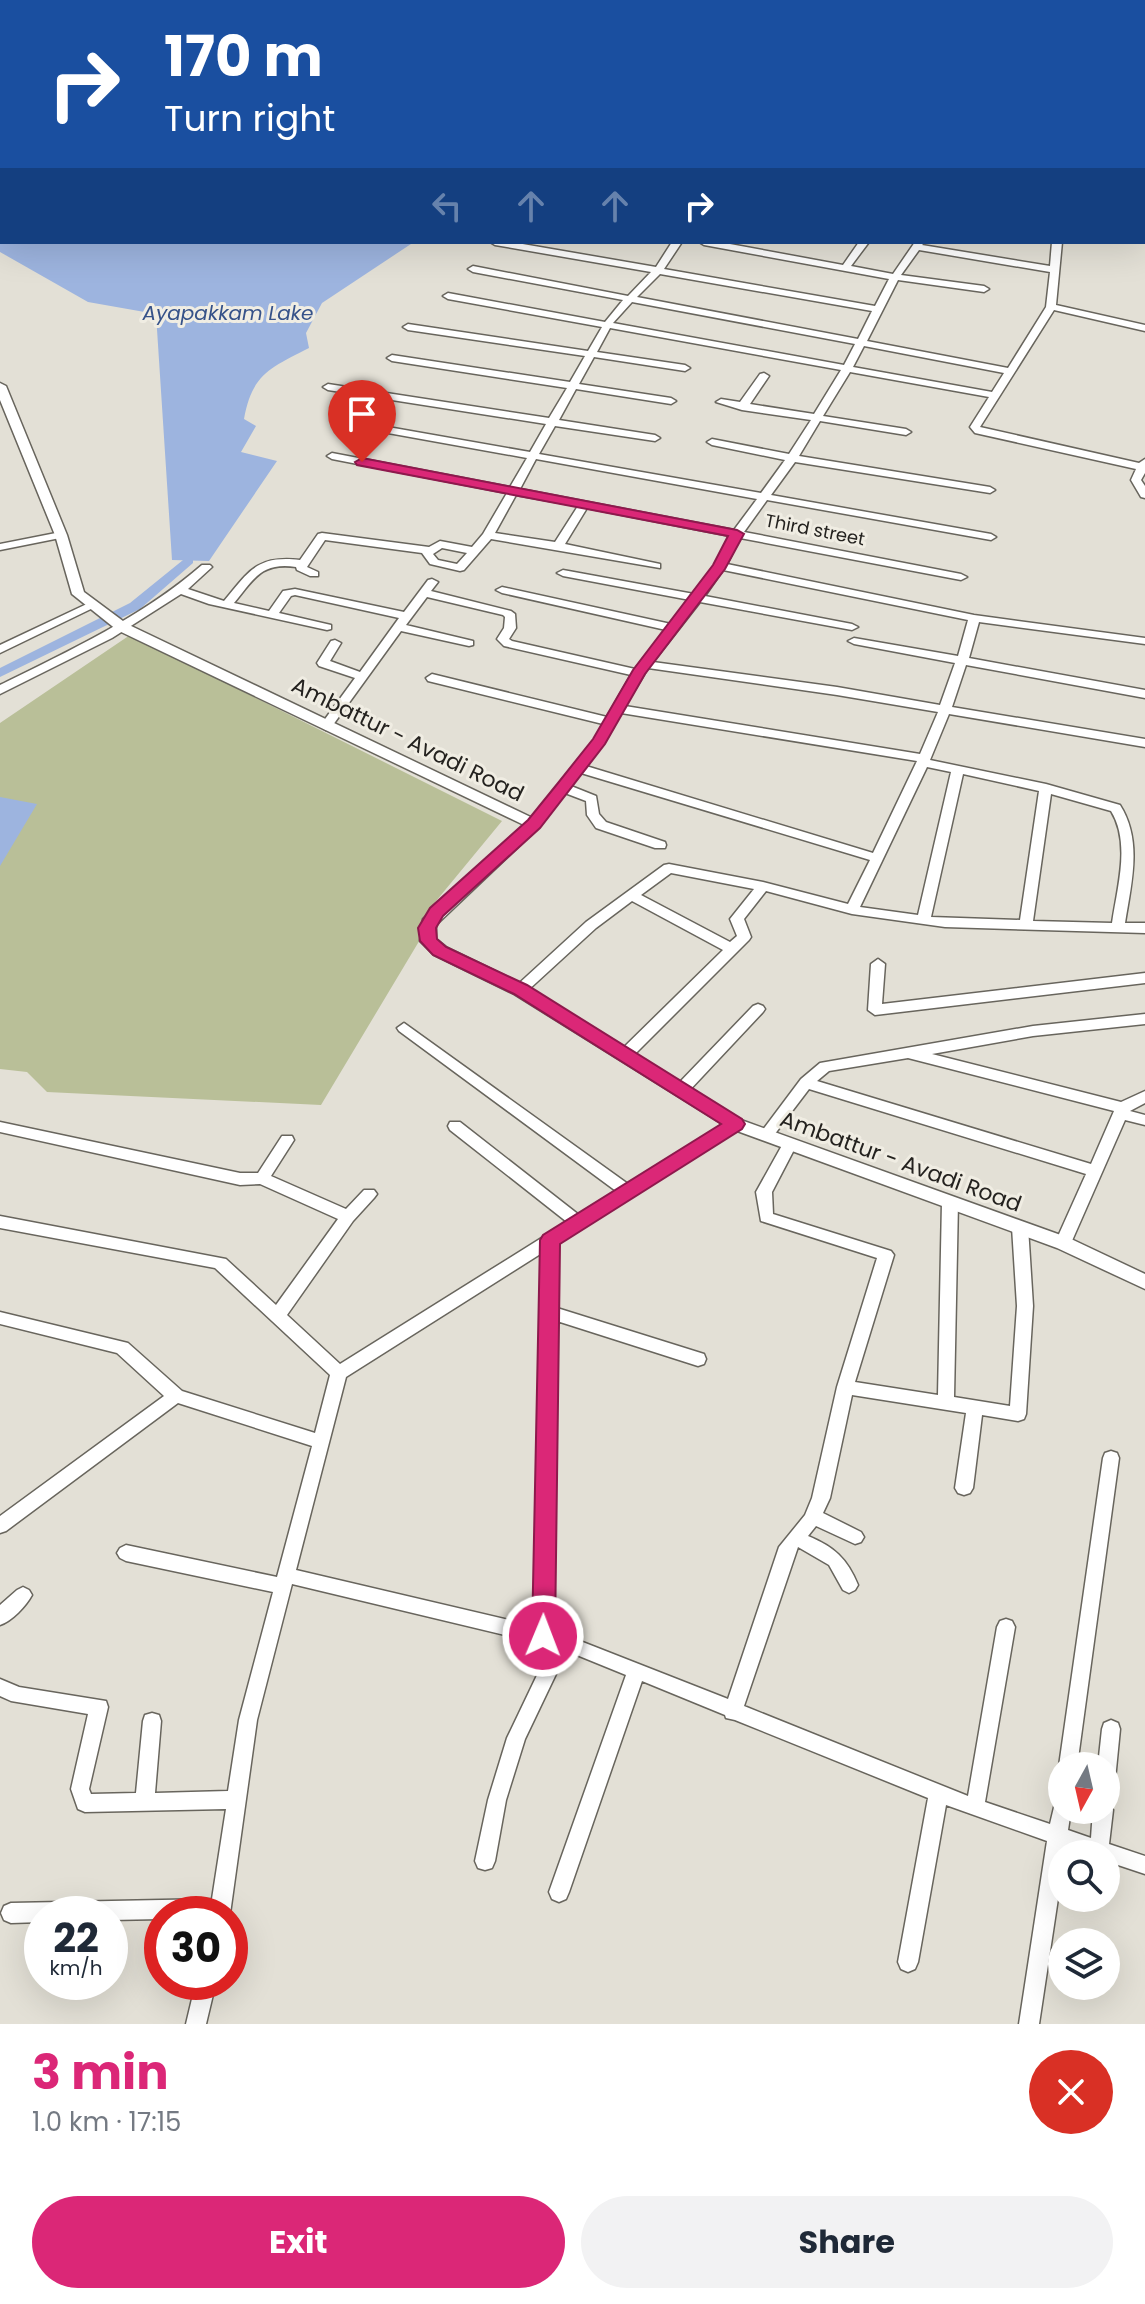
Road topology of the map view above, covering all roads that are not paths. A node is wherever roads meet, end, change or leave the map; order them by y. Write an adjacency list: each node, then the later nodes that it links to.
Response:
1 (676, 244): 10 (street)
2 (715, 244): 7 (street)
3 (863, 244): 7 (street)
4 (919, 244): 9 (street); 11 (street)
5 (1057, 244): 9 (street)
6 (528, 245): 10 (street)
7 (845, 268): 11 (street)
8 (473, 269): 14 (street)
9 (1055, 270): 15 (street)
10 (658, 271): 14 (street); 16 (street)
11 (895, 277): 12 (street); 16 (street)
12 (984, 289)
13 (448, 296): 17 (street)
14 (634, 298): 17 (street); 20 (street)
15 (1051, 307): 19 (street); 25 (street)
16 (876, 309): 20 (street)
17 (608, 325): 21 (street); 24 (street)
18 (408, 327): 21 (street)
19 (1145, 328)
20 (861, 342): 24 (street); 25 (street)
21 (593, 355): 23 (street); 28 (street)
22 (392, 358): 28 (street)
23 (685, 368)
24 (847, 369): 30 (street); 34 (street)
25 (1010, 371): 30 (street)
26 (764, 376): 33 (street)
27 (328, 387): 35 (street)
28 (574, 387): 31 (street); 35 (street)
29 (1, 390): 50 (street, Ambattur - Avadi Road)
30 (993, 395): 43 (street)
31 (671, 401)
32 (721, 402): 33 (street)
33 (742, 407): 34 (street)
34 (817, 418): 37 (street); 42 (street)
35 (550, 423): 38 (street); 41 (street)
36 (388, 430): 41 (street)
37 (906, 432)
38 (655, 438)
39 (712, 442): 42 (street)
40 (332, 456): 45 (street, Third street)
41 (530, 457): 45 (street); 46 (street)
42 (792, 458): 44 (street); 46 (street)
43 (1144, 466): 47 (street)
44 (990, 490)
45 (513, 491): 48 (street, Third street); 51 (street)
46 (764, 495): 49 (street); 52 (street)
47 (1145, 495)
48 (584, 505): 49 (street, Third street); 53 (street)
49 (737, 534): 59 (street); 63 (street, Third street)
50 (61, 535): 54 (street); 70 (street, Ambattur - Avadi Road)
51 (488, 535): 53 (street); 56 (street)
52 (991, 537)
53 (558, 546): 58 (street)
54 (0, 547)
55 (428, 550): 56 (street); 56 (street); 57 (street)
56 (474, 551)
57 (302, 564): 62 (street); 69 (street)
58 (656, 566)
59 (720, 566): 68 (street); 73 (street)
60 (206, 567): 65 (street)
61 (563, 573): 68 (street)
62 (314, 574)
63 (961, 577)
64 (432, 582): 67 (street)
65 (181, 590): 69 (street); 74 (street)
66 (502, 590): 78 (street)
67 (423, 593): 72 (street); 85 (street)
68 (696, 600): 77 (street); 78 (street)
69 (228, 603): 71 (street)
70 (96, 609): 74 (street, Ambattur - Avadi Road); 83 (street)
71 (272, 614): 72 (street); 75 (street)
72 (405, 616): 76 (street)
73 (974, 618): 80 (street); 84 (street)
74 (120, 625): 88 (street); 93 (street, Ambattur - Avadi Road)
75 (327, 627)
76 (397, 627): 82 (street); 86 (street)
77 (852, 627)
78 (672, 628): 85 (street)
79 (854, 641): 84 (street)
80 (1145, 641)
81 (335, 643): 86 (street)
82 (469, 643)
83 (0, 649)
84 (963, 663): 89 (street); 91 (street)
85 (642, 668): 90 (street); 91 (street)
86 (364, 677): 93 (street)
87 (432, 678): 92 (street)
88 (0, 690)
89 (1145, 694)
90 (619, 709): 92 (street); 95 (street)
91 (944, 709): 94 (street); 95 (street)
92 (611, 722): 96 (street)
93 (326, 726): 100 (street, Ambattur - Avadi Road)
94 (1145, 743)
95 (924, 760): 97 (street); 102 (street)
96 (578, 768): 98 (street); 102 (street)
97 (958, 768): 99 (street); 106 (street)
98 (563, 787): 100 (street); 101 (street)
99 (1046, 788): 107 (street); 108 (street)
100 (534, 824): 113 (street, Ambattur - Avadi Road)
101 (660, 845)
102 (877, 858): 105 (street)
103 (763, 886): 104 (street); 105 (street); 110 (street)
104 (631, 895): 110 (street); 113 (street)
105 (852, 910): 106 (street)
106 (924, 920): 107 (street)
107 (1026, 925): 108 (street)
108 (1118, 927): 109 (street)
109 (1145, 928)
110 (732, 949): 118 (street)
111 (878, 964): 112 (street)
112 (1145, 978)
113 (520, 990): 118 (street, Ambattur - Avadi Road)
114 (758, 1009): 120 (street)
115 (1145, 1019): 117 (street)
116 (404, 1028): 132 (street)
117 (906, 1052): 119 (street); 122 (street)
118 (625, 1055): 120 (street, Ambattur - Avadi Road)
119 (806, 1083): 127 (street); 130 (street)
120 (682, 1089): 124 (street, Ambattur - Avadi Road)
121 (1145, 1096): 122 (street)
122 (1122, 1111): 123 (street); 130 (street)
123 (1145, 1120)
124 (735, 1124): 127 (street, Ambattur - Avadi Road); 132 (street)
125 (455, 1126): 137 (street)
126 (0, 1127): 131 (street)
127 (766, 1135): 129 (street, Ambattur - Avadi Road)
128 (287, 1140): 131 (street)
129 (790, 1144): 134 (street, Ambattur - Avadi Road); 147 (street)
130 (1095, 1171): 140 (street)
131 (262, 1178): 135 (street)
132 (628, 1192): 137 (street)
133 (369, 1194): 135 (street)
134 (950, 1202): 138 (street, Ambattur - Avadi Road); 149 (street)
135 (348, 1217): 143 (street)
136 (0, 1222): 143 (street)
137 (579, 1223): 139 (street)
138 (1020, 1227): 140 (street, Ambattur - Avadi Road); 150 (street)
139 (550, 1240): 142 (street); 146 (street)
140 (1063, 1243): 141 (street, Ambattur - Avadi Road)
141 (1145, 1282)
142 (549, 1312): 145 (street); 164 (street)
143 (277, 1316): 146 (street)
144 (0, 1318): 148 (street)
145 (698, 1359)
146 (339, 1373): 151 (street)
147 (845, 1387): 149 (street); 154 (street)
148 (176, 1396): 151 (street); 155 (street)
149 (946, 1402): 150 (street)
150 (975, 1408): 153 (street)
151 (321, 1442): 159 (street)
152 (1111, 1458): 171 (street)
153 (964, 1488)
154 (813, 1516): 156 (street); 157 (street)
155 (0, 1526)
156 (855, 1537)
157 (796, 1538): 160 (street); 168 (street)
158 (126, 1553): 159 (street)
159 (285, 1580): 164 (street); 174 (street)
160 (849, 1585)
161 (23, 1595): 162 (street)
162 (0, 1617)
163 (1006, 1627): 176 (street)
164 (543, 1636): 165 (street)
165 (563, 1641): 166 (street); 181 (street)
166 (636, 1671): 168 (street); 183 (street)
167 (0, 1687): 175 (street)
168 (733, 1712): 173 (street)
169 (152, 1721): 175 (street)
170 (1111, 1729): 172 (street)
171 (1070, 1752)
172 (1109, 1752)
173 (939, 1792): 176 (street); 187 (street)
174 (236, 1800): 175 (street); 184 (street)
175 (145, 1802)
176 (975, 1808): 178 (street)
177 (1060, 1824): 178 (street)
178 (1058, 1834): 179 (street); 190 (street)
179 (1074, 1840)
180 (1120, 1856): 182 (street)
181 (485, 1861)
182 (1145, 1865)
183 (559, 1892)
184 (222, 1896)
185 (144, 1912): 186 (street)
186 (11, 1913)
187 (908, 1962)
188 (202, 2000): 189 (street)
189 (196, 2024)
190 (1029, 2024)

